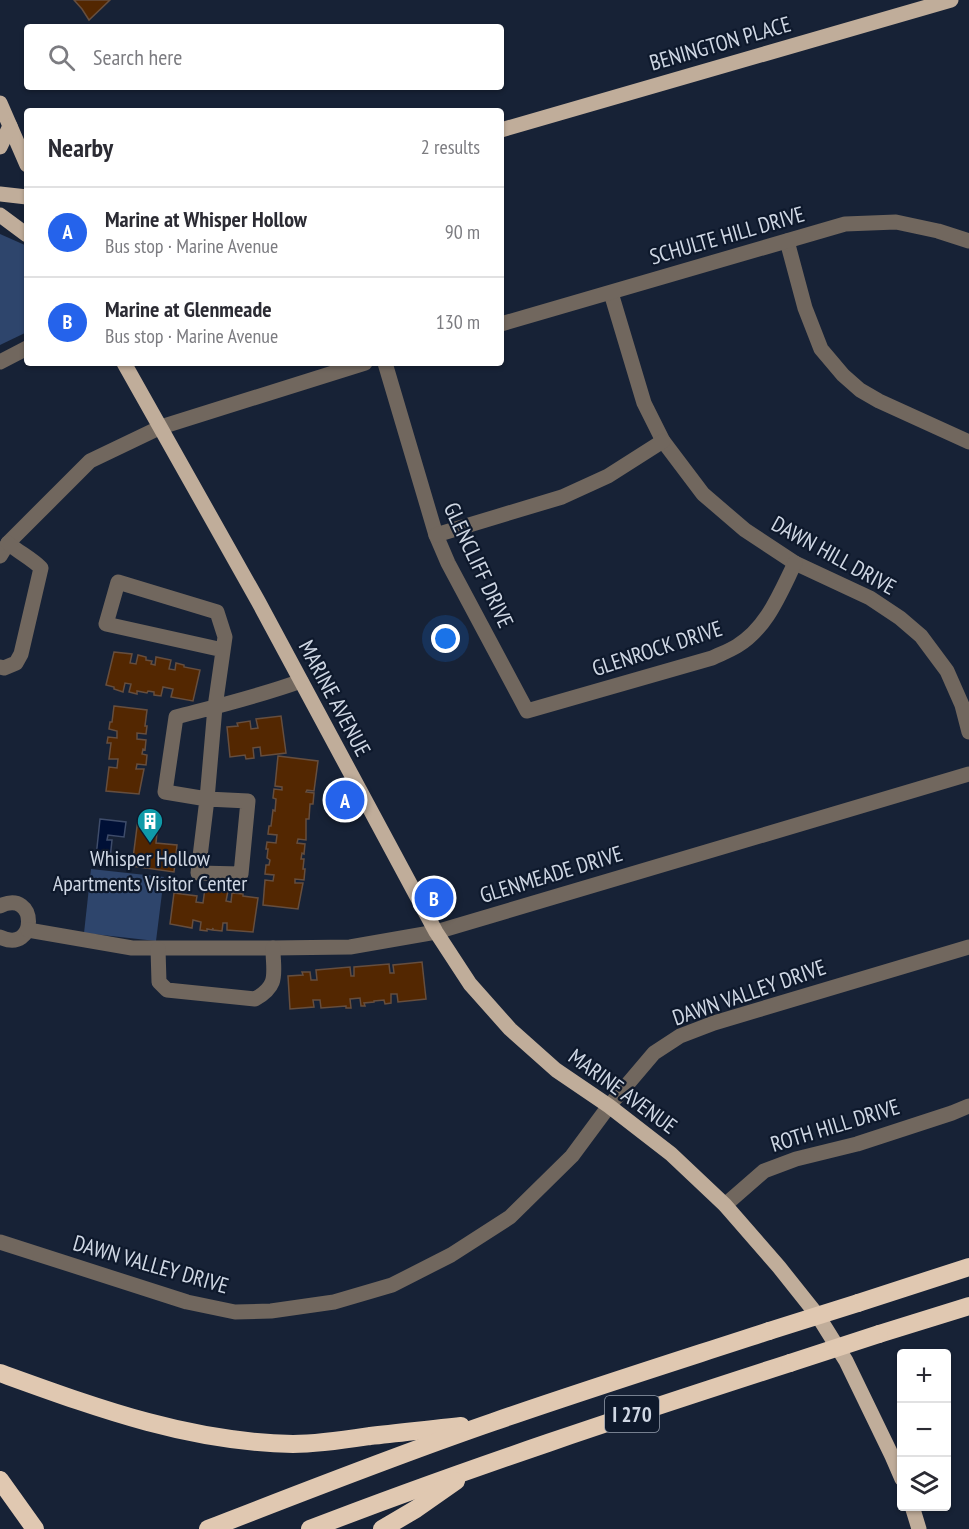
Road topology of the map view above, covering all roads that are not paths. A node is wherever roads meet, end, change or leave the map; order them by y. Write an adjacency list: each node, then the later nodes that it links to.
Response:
1 (951, 0): 4 (main road, BENINGTON PLACE)
2 (0, 103): 3 (main road)
3 (10, 126): 5 (main road); 6 (main road); 7 (main road)
4 (504, 129)
5 (24, 139)
6 (0, 147)
7 (24, 158)
8 (0, 194): 9 (main road)
9 (24, 197)
10 (0, 215): 11 (main road)
11 (24, 233)
12 (787, 241): 13 (street, SCHULTE HILL DRIVE); 14 (street, SCHULTE HILL DRIVE); 23 (street)
13 (969, 241)
14 (611, 293): 15 (street, SCHULTE HILL DRIVE); 22 (street, DAWN HILL DRIVE)
15 (504, 323)
16 (24, 350): 17 (street)
17 (0, 362)
18 (126, 366): 21 (main road, MARINE AVENUE)
19 (355, 366): 21 (street)
20 (386, 366): 24 (street, GLENCLIFF DRIVE)
21 (161, 427): 25 (street); 29 (main road, MARINE AVENUE)
22 (663, 441): 24 (street); 26 (street, DAWN HILL DRIVE)
23 (969, 442)
24 (436, 535): 31 (street, GLENCLIFF DRIVE)
25 (4, 550): 28 (street)
26 (795, 563): 31 (street, GLENROCK DRIVE); 32 (street, DAWN HILL DRIVE)
27 (223, 650): 27 (street); 30 (street)
28 (0, 668)
29 (301, 681): 30 (street); 37 (main road, MARINE AVENUE)
30 (215, 707): 34 (street); 34 (street)
31 (526, 711)
32 (969, 732)
33 (969, 774): 37 (street, GLENMEADE DRIVE)
34 (207, 799): 34 (street)
35 (0, 906): 36 (street)
36 (28, 930): 38 (street, GLENMEADE DRIVE); 40 (street, GLENMEADE DRIVE)
37 (436, 932): 41 (street, GLENMEADE DRIVE); 42 (main road, MARINE AVENUE)
38 (0, 937)
39 (969, 947): 42 (street, DAWN VALLEY DRIVE)
40 (158, 948): 41 (street, GLENMEADE DRIVE); 41 (street)
41 (273, 948)
42 (609, 1106): 44 (main road, MARINE AVENUE); 45 (street, DAWN VALLEY DRIVE)
43 (969, 1106): 44 (street, ROTH HILL DRIVE)
44 (725, 1205): 51 (main road, MARINE AVENUE)
45 (0, 1242)
46 (969, 1267): 49 (highway, I 270, bridge)
47 (969, 1306): 50 (highway, I 270, bridge)
48 (0, 1373): 49 (highway)
49 (493, 1422): 55 (highway, I 270)
50 (475, 1468): 56 (highway, I 270); 57 (highway)
51 (897, 1468)
52 (0, 1480): 54 (highway)
53 (914, 1511): 58 (main road)
54 (35, 1529)
55 (208, 1529)
56 (310, 1529)
57 (382, 1529)
58 (919, 1529)

